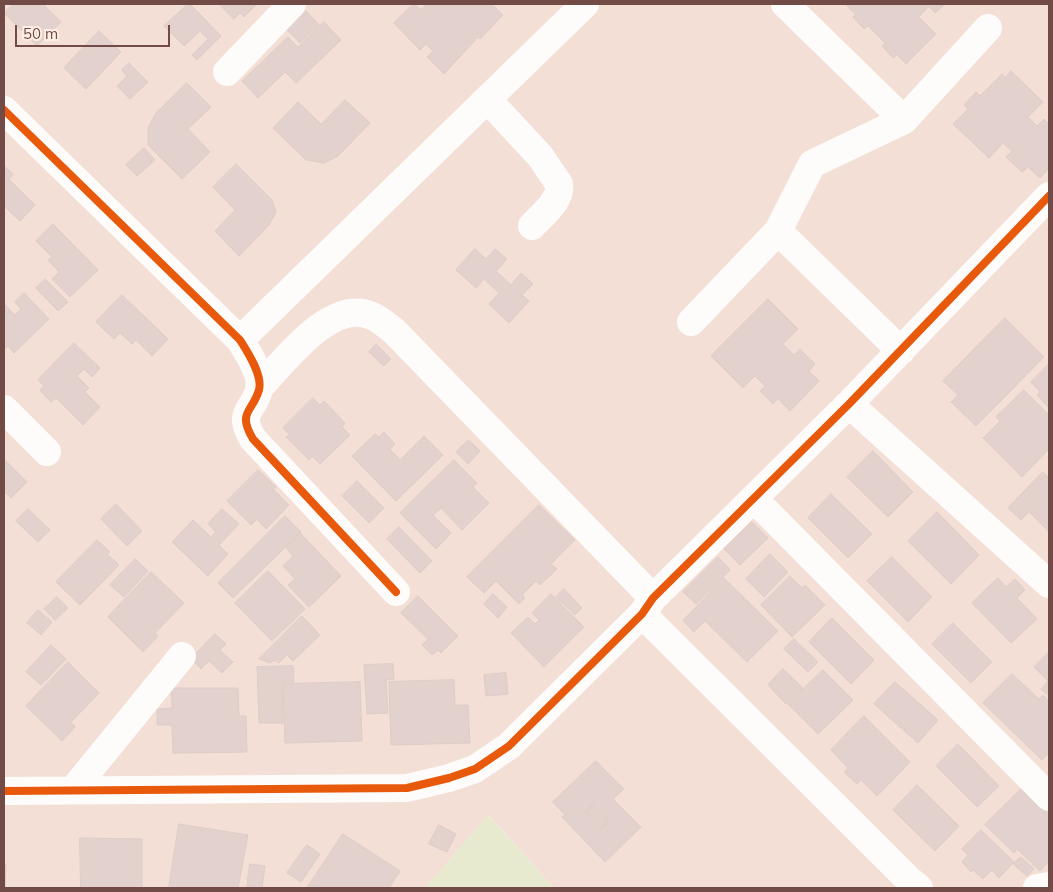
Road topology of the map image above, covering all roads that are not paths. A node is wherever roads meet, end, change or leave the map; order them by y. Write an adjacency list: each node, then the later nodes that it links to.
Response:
1 (292, 4): 5 (street)
2 (585, 4): 6 (street)
3 (785, 4): 8 (street)
4 (988, 28): 8 (street)
5 (227, 72)
6 (488, 100): 10 (street); 13 (street)
7 (4, 110): 13 (street)
8 (904, 120): 11 (street)
9 (1049, 196): 14 (street)
10 (532, 226)
11 (778, 230): 12 (street); 14 (street)
12 (691, 322)
13 (240, 340): 15 (street)
14 (900, 351): 16 (street)
15 (260, 388): 21 (street); 22 (street)
16 (849, 404): 19 (street); 20 (street)
17 (4, 409): 18 (street)
18 (47, 452)
19 (754, 499): 22 (street); 26 (street)
20 (1049, 584)
21 (396, 592)
22 (648, 606): 24 (street); 28 (street)
23 (182, 656): 24 (street)
24 (73, 790): 25 (street)
25 (4, 791)
26 (1049, 797)
27 (1049, 886): 29 (street)
28 (920, 888)
29 (1037, 888)

